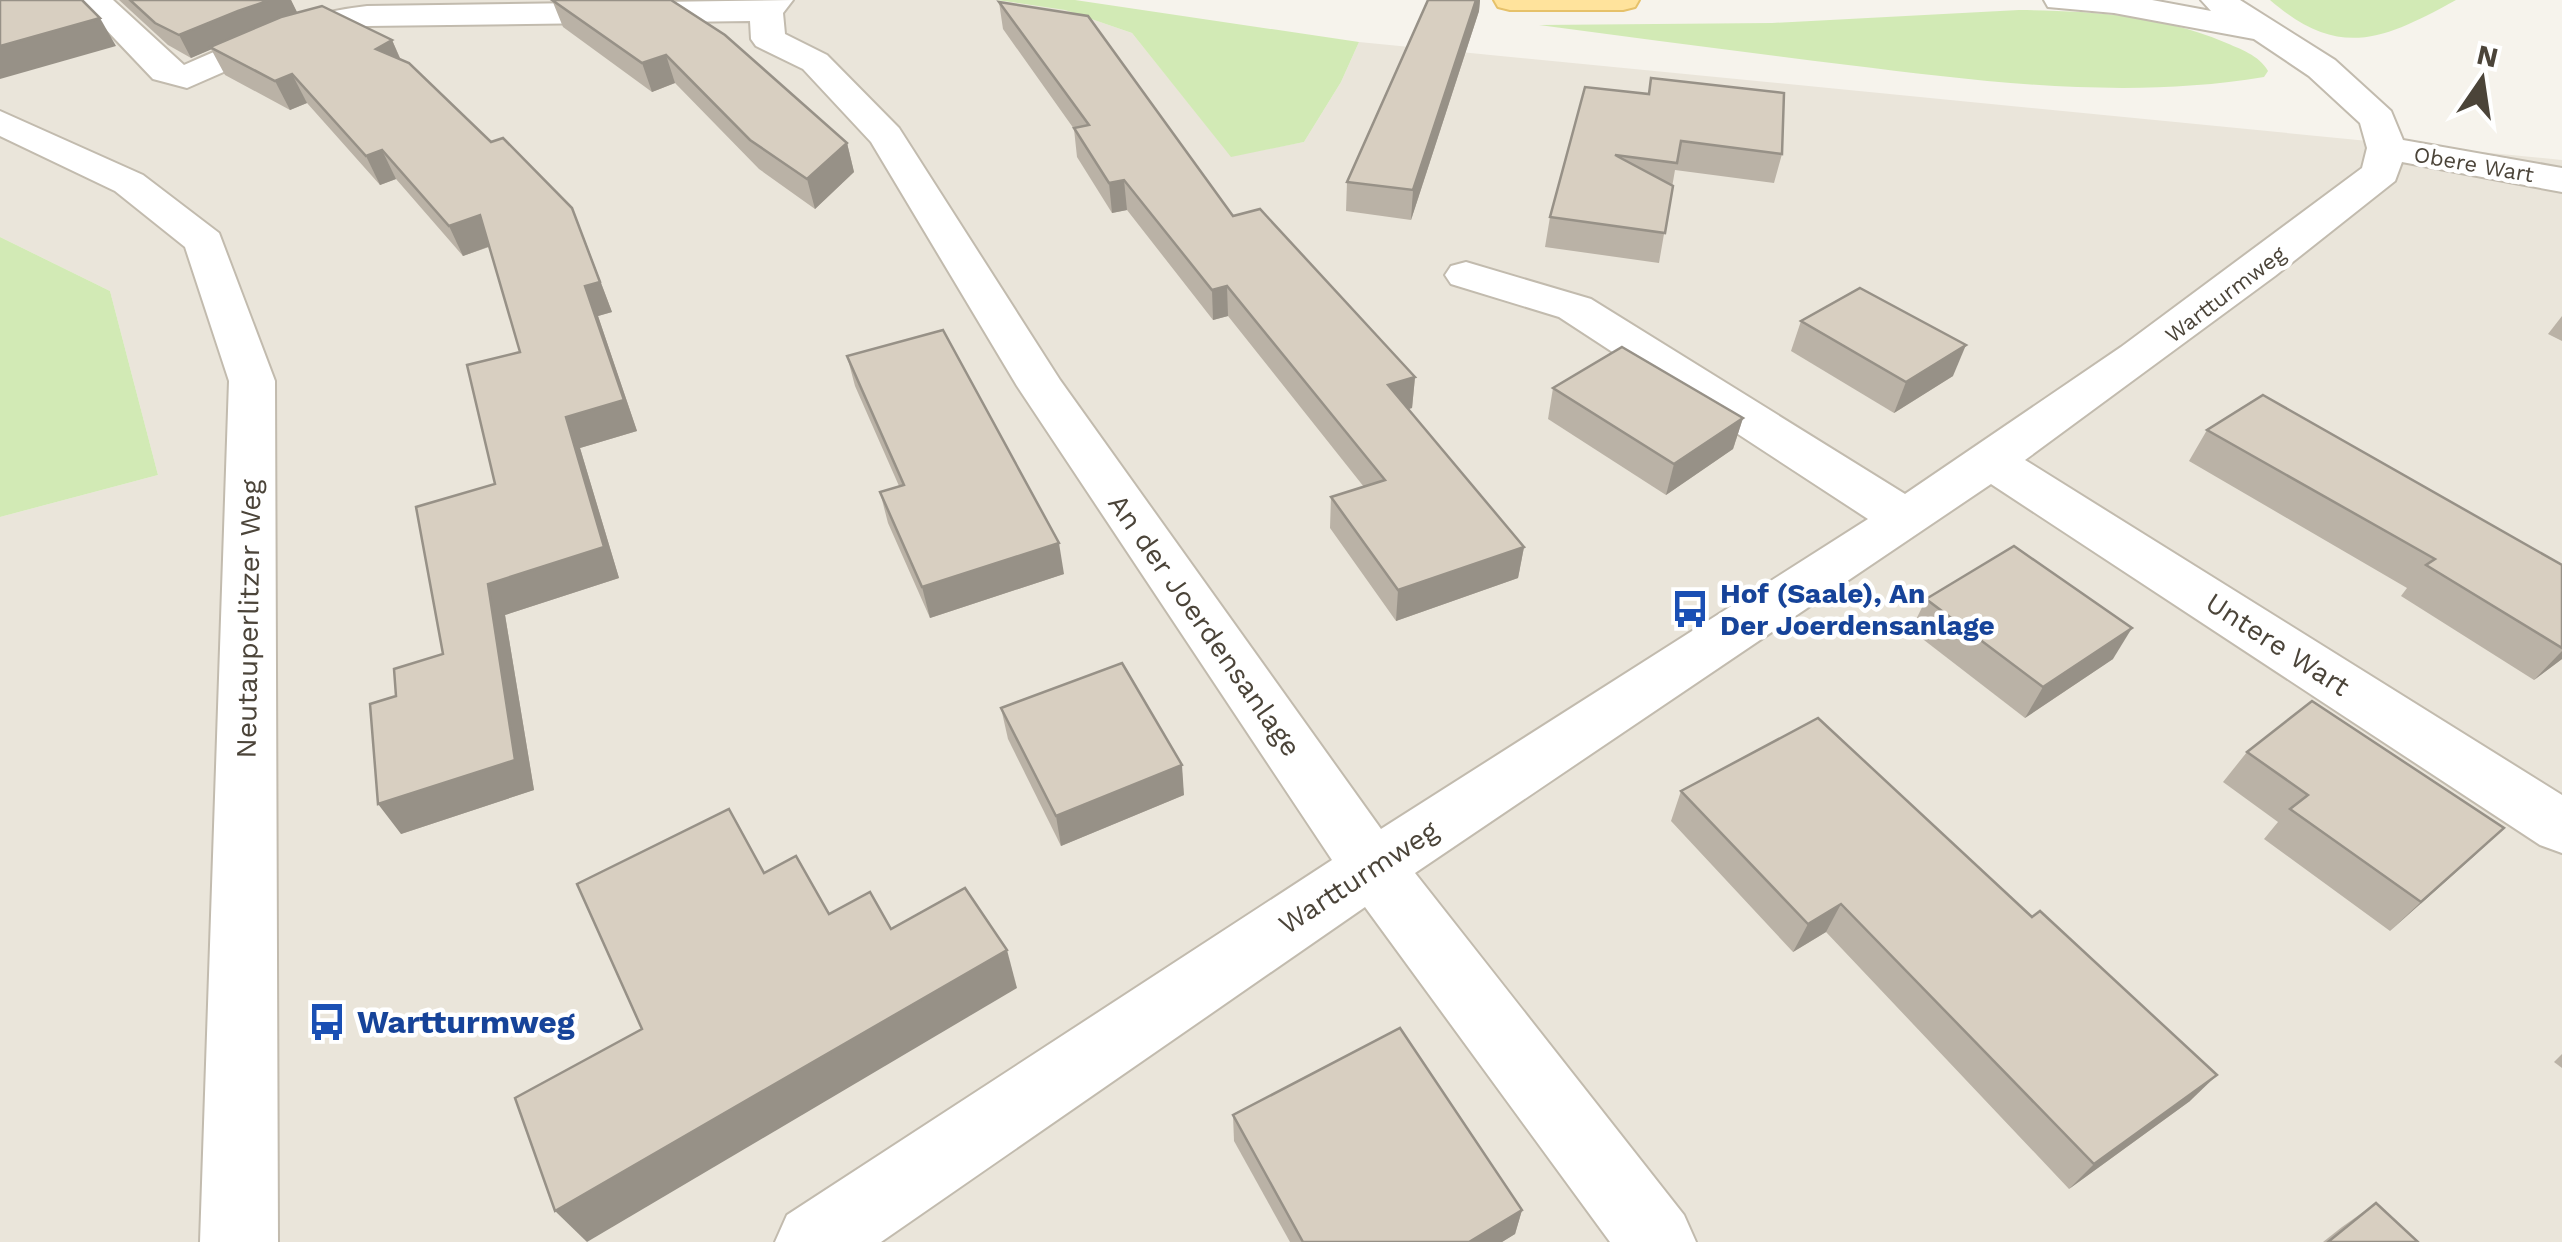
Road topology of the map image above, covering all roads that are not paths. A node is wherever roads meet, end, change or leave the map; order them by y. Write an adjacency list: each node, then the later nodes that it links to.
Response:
1 (94, 0): 6 (street, An der Joerdensanlage)
2 (1510, 0): 3 (main road)
3 (1622, 0)
4 (2060, 0): 7 (street)
5 (2217, 0): 7 (street)
6 (772, 6): 15 (street, An der Joerdensanlage)
7 (2273, 32): 9 (street)
8 (0, 122): 16 (street, Neutauperlitzer Weg)
9 (2386, 148): 10 (street, Obere Wart); 12 (street, Wartturmweg)
10 (2562, 180)
11 (1466, 276): 13 (street)
12 (1993, 462): 13 (street, Wartturmweg); 14 (street, Untere Wart)
13 (1906, 519): 15 (street, Wartturmweg)
14 (2562, 827)
15 (1372, 867): 17 (street, Wartturmweg); 18 (street, An der Joerdensanlage)
16 (240, 1242)
17 (814, 1242)
18 (1658, 1242)

